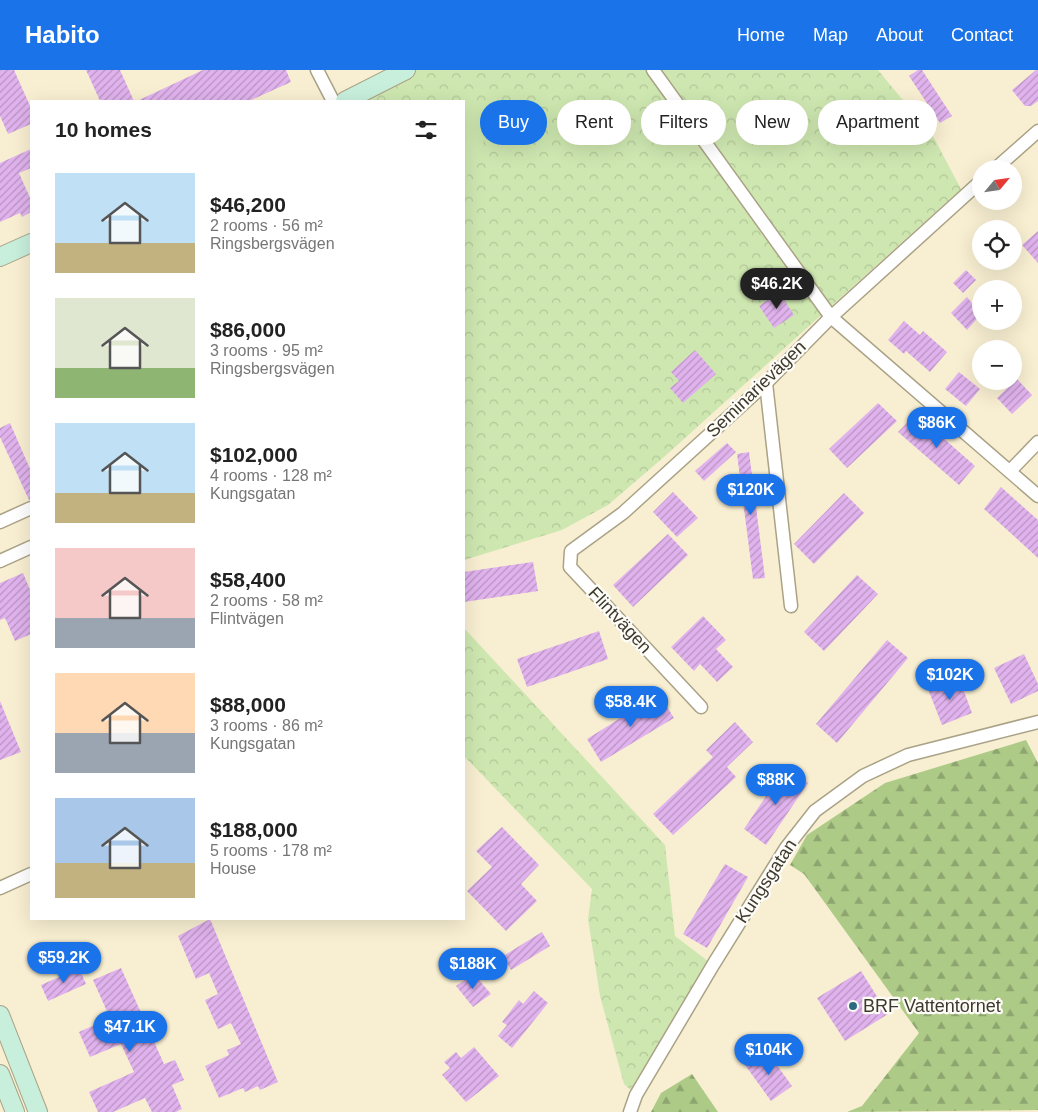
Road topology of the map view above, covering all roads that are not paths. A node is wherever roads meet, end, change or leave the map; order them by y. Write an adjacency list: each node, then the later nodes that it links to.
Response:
1 (317, 70): 4 (street)
2 (406, 70): 5 (main road)
3 (653, 70): 11 (street)
4 (332, 100)
5 (347, 100)
6 (1038, 132): 7 (street)
7 (1005, 160)
8 (972, 189): 11 (street, Seminarievägen)
9 (30, 243): 10 (main road)
10 (0, 257)
11 (831, 318): 12 (street, Seminarievägen); 14 (street)
12 (766, 382): 19 (street, Seminarievägen); 21 (street)
13 (1038, 442): 14 (street)
14 (1010, 472): 15 (street)
15 (1038, 496)
16 (30, 508): 17 (street)
17 (0, 522)
18 (30, 547): 20 (street)
19 (571, 551): 22 (street, Flintvägen)
20 (0, 561)
21 (791, 606)
22 (701, 707)
23 (1038, 722): 31 (street, Kungsgatan)
24 (30, 874): 25 (street)
25 (0, 888)
26 (0, 1015): 27 (main road)
27 (22, 1071): 28 (street); 30 (main road)
28 (1, 1078): 29 (main road)
29 (15, 1112)
30 (38, 1112)
31 (630, 1112)

